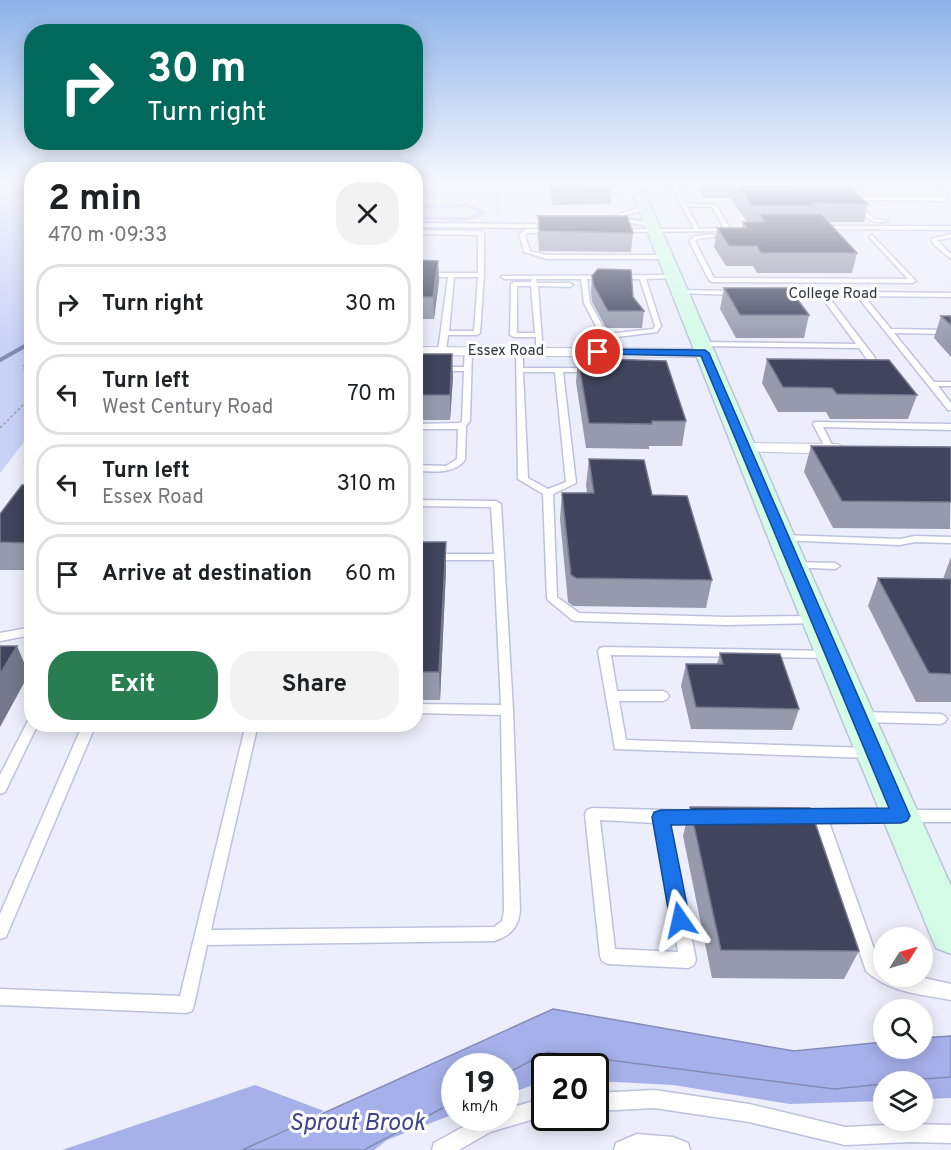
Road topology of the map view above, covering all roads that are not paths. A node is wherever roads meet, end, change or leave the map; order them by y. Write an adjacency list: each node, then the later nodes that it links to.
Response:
1 (481, 239): 12 (lane)
2 (523, 239): 7 (lane)
3 (657, 239): 7 (main road)
4 (695, 239): 17 (lane)
5 (874, 239): 19 (lane)
6 (936, 239): 8 (lane)
7 (665, 257): 21 (main road)
8 (951, 257)
9 (598, 266): 15 (lane)
10 (423, 274): 11 (lane)
11 (451, 275): 12 (lane); 31 (lane)
12 (482, 275): 31 (lane)
13 (504, 276): 18 (lane)
14 (584, 277): 15 (lane); 18 (lane); 33 (lane)
15 (600, 277): 16 (lane)
16 (642, 277): 21 (lane); 33 (lane)
17 (786, 280): 19 (lane); 24 (lane)
18 (534, 281): 20 (lane); 32 (lane); 32 (lane)
19 (913, 281): 27 (lane)
20 (570, 285)
21 (676, 285): 22 (lane); 35 (main road)
22 (749, 293)
23 (772, 293): 24 (lane, College Road)
24 (796, 293): 25 (lane, College Road)
25 (822, 294): 26 (lane, College Road); 34 (lane)
26 (859, 294): 27 (lane, College Road); 29 (lane)
27 (928, 294): 28 (lane, College Road)
28 (951, 295)
29 (890, 332): 30 (lane); 47 (lane)
30 (951, 332)
31 (445, 333): 37 (lane)
32 (539, 335): 40 (lane)
33 (605, 336): 41 (lane)
34 (861, 346): 35 (lane); 42 (lane)
35 (703, 348): 41 (street, Essex Road); 53 (main road)
36 (423, 351): 37 (street, Essex Road)
37 (442, 351): 38 (street, Essex Road)
38 (468, 351): 39 (street, Essex Road); 44 (lane)
39 (519, 351): 40 (street, Essex Road); 45 (lane)
40 (540, 352): 41 (street, Essex Road)
41 (602, 352): 46 (lane)
42 (872, 360)
43 (423, 369): 44 (lane)
44 (466, 369): 51 (lane)
45 (520, 373): 46 (lane); 57 (lane)
46 (559, 373): 57 (lane)
47 (933, 384): 48 (lane); 49 (lane)
48 (951, 384)
49 (951, 408)
50 (423, 426): 51 (lane)
51 (462, 426): 56 (lane)
52 (951, 427): 54 (lane)
53 (744, 448): 54 (street); 59 (main road)
54 (830, 449): 55 (street)
55 (852, 449)
56 (423, 468)
57 (548, 493): 65 (lane)
58 (423, 503): 62 (lane)
59 (782, 538): 60 (lane); 63 (main road)
60 (951, 540)
61 (423, 557): 62 (lane)
62 (499, 557): 72 (lane)
63 (793, 565): 64 (lane); 65 (main road)
64 (835, 566)
65 (817, 620): 68 (main road)
66 (24, 632): 67 (lane)
67 (0, 637)
68 (832, 654): 69 (lane); 73 (main road)
69 (612, 696): 70 (lane); 78 (lane)
70 (663, 696)
71 (423, 709): 72 (lane)
72 (507, 710): 88 (lane)
73 (859, 717): 74 (lane); 78 (main road)
74 (941, 719)
75 (28, 732): 79 (lane)
76 (87, 732): 86 (lane)
77 (250, 732): 88 (lane)
78 (874, 753): 82 (main road)
79 (0, 788)
80 (786, 816): 81 (lane)
81 (820, 816): 82 (lane); 89 (lane)
82 (901, 816): 83 (lane); 87 (main road)
83 (951, 816)
84 (661, 817): 84 (lane); 85 (lane)
85 (718, 817)
86 (0, 932)
87 (951, 934)
88 (201, 938): 92 (lane)
89 (873, 966)
90 (926, 987): 91 (lane)
91 (951, 992)
92 (0, 997)
93 (609, 1101): 95 (lane)
94 (531, 1111): 96 (lane)
95 (951, 1134)
96 (441, 1150)
97 (623, 1150): 98 (lane)
98 (681, 1150)

